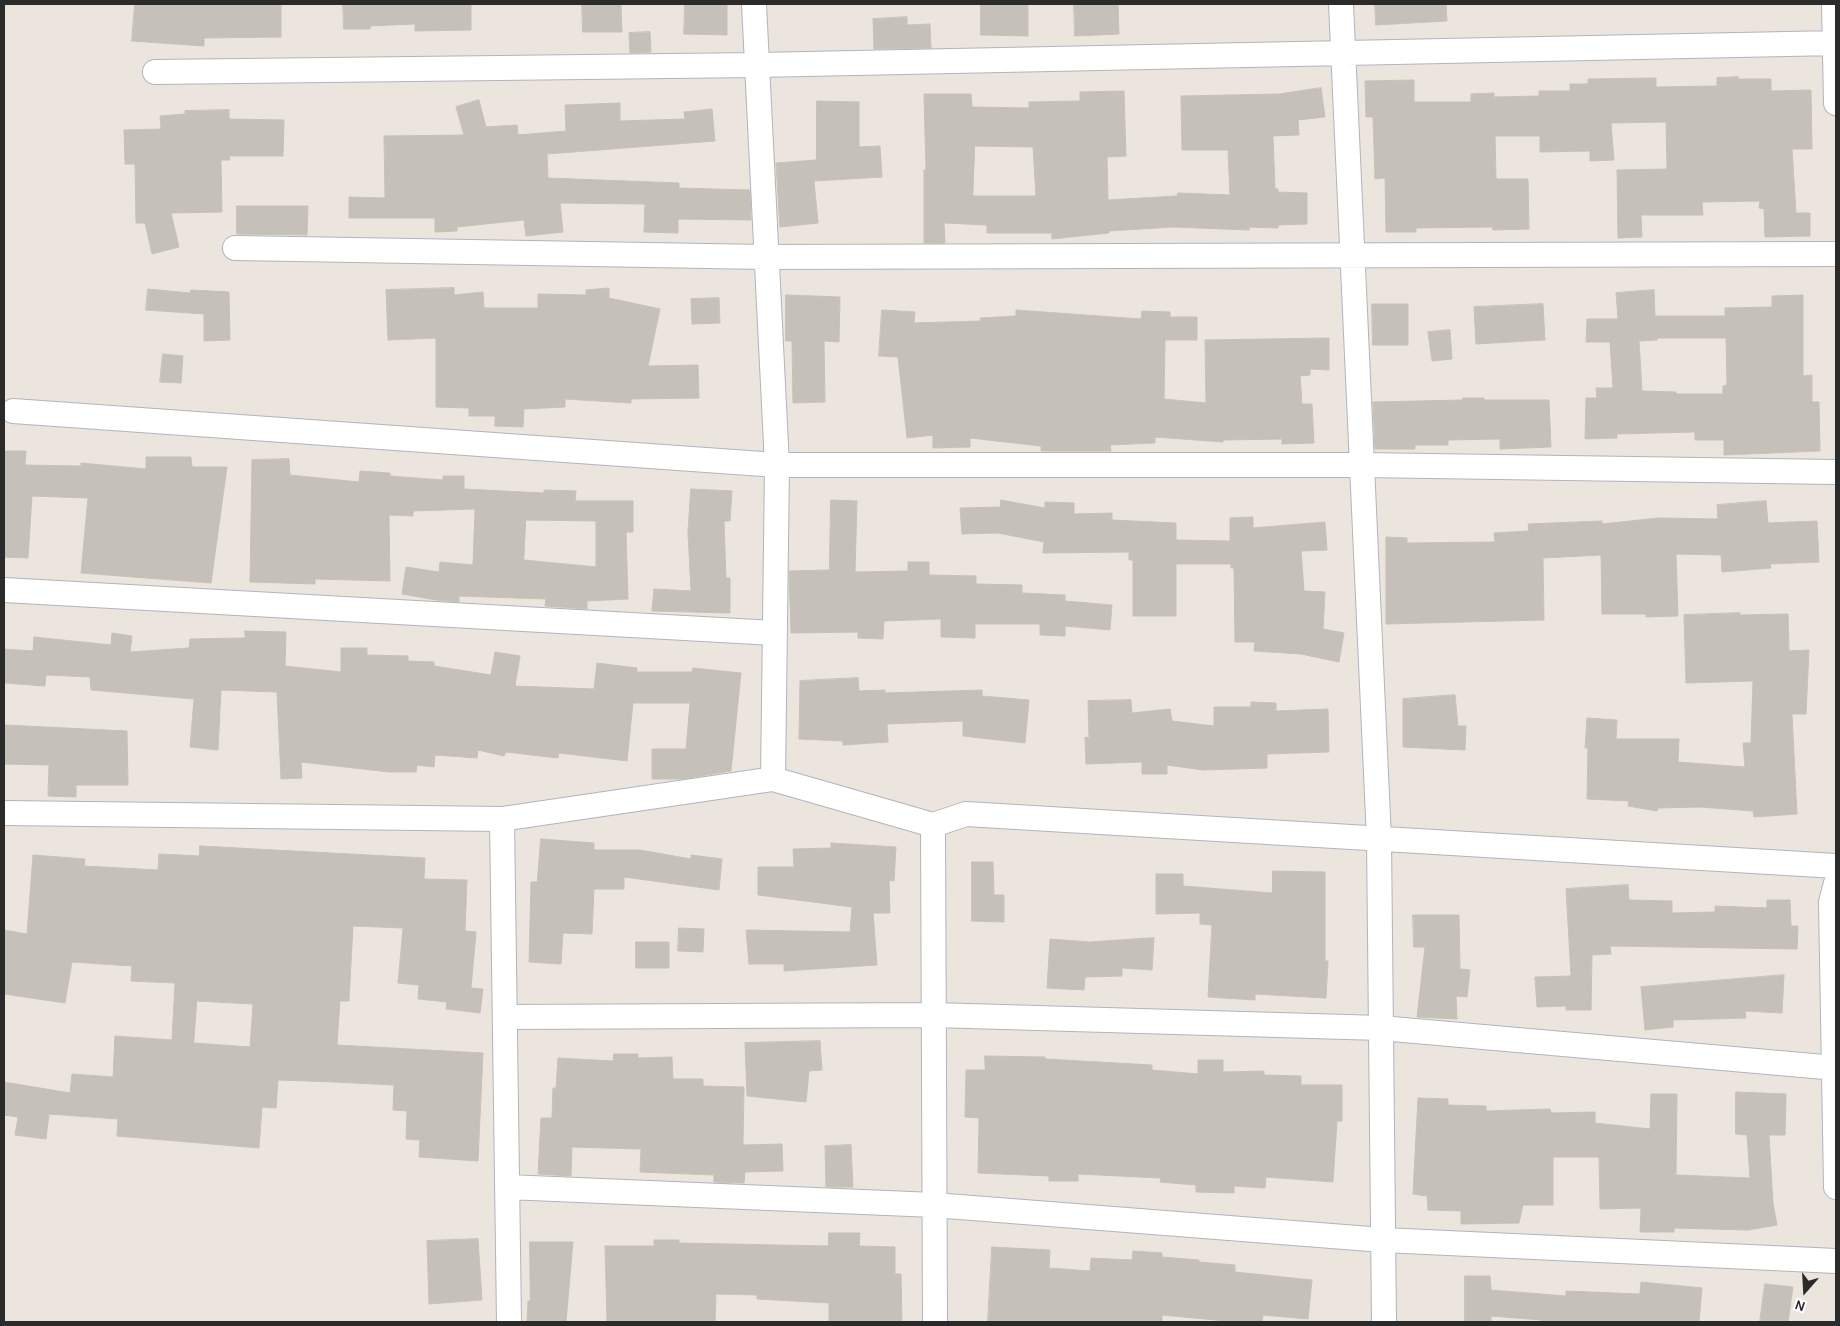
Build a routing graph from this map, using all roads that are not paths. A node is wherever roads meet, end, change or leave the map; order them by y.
1 (754, 4) edge
2 (1341, 4) edge
3 (1834, 4) edge
4 (1836, 43) edge
5 (1343, 53) junction
6 (757, 65) junction
7 (155, 72) dead end
8 (1836, 103) edge
9 (236, 248) dead end
10 (1836, 254) edge
11 (1352, 255) junction
12 (766, 257) junction
13 (13, 411) dead end
14 (777, 465) junction
15 (1362, 465) junction
16 (1836, 472) edge
17 (4, 590) edge
18 (774, 633) junction
19 (773, 779) junction
20 (4, 813) edge
21 (502, 819) junction
22 (933, 825) junction
23 (1380, 839) junction
24 (1836, 866) edge
25 (1836, 883) edge
26 (934, 1015) junction
27 (505, 1017) junction
28 (1381, 1028) junction
29 (1835, 1068) edge
30 (507, 1187) junction
31 (1836, 1187) edge
32 (934, 1205) junction
33 (1383, 1240) junction
34 (1836, 1261) edge
35 (509, 1322) edge
36 (935, 1322) edge
37 (1384, 1322) edge

1 - 6 street
2 - 5 street
3 - 4 street
4 - 5 street
4 - 8 street
5 - 6 street
5 - 11 street
6 - 7 street
6 - 12 street
9 - 12 street
10 - 11 street
11 - 12 street
11 - 15 street
12 - 14 street
13 - 14 street
14 - 15 street
14 - 18 street
15 - 16 street
15 - 23 street
17 - 18 street
18 - 19 street
19 - 21 street
19 - 22 street
20 - 21 street
21 - 27 street
22 - 23 street
22 - 26 street
23 - 24 street
23 - 28 street
25 - 29 street
26 - 27 street
26 - 28 street
26 - 32 street
27 - 30 street
28 - 29 street
28 - 33 street
29 - 31 street
30 - 32 street
30 - 35 street
32 - 33 street
32 - 36 street
33 - 34 street
33 - 37 street

